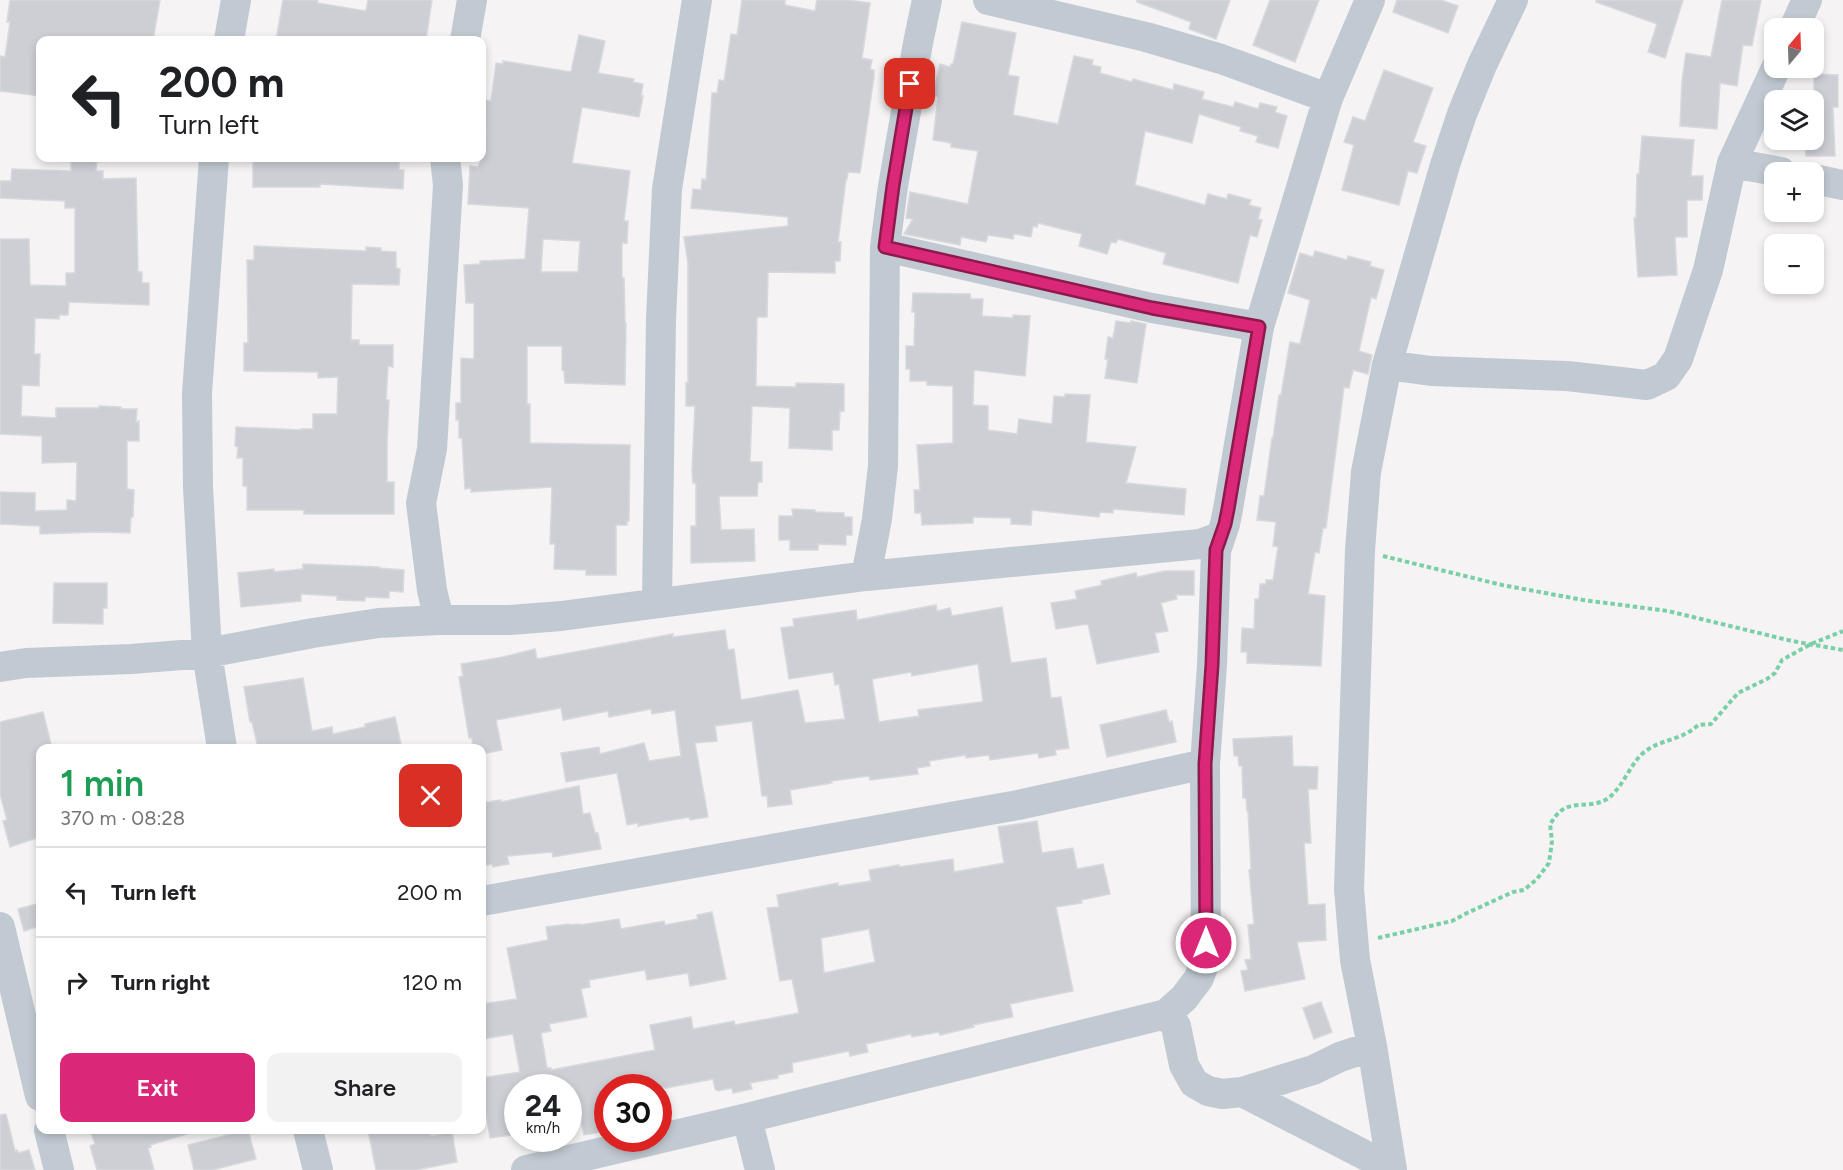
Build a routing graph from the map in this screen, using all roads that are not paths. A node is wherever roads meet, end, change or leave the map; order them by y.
1 (236, 0) edge
2 (472, 0) edge
3 (697, 0) edge
4 (927, 0) edge
5 (988, 0) edge
6 (1370, 0) edge
7 (1513, 0) edge
8 (1807, 0) edge
9 (1799, 18) edge
10 (230, 36) edge
11 (466, 36) edge
12 (1771, 78) edge
13 (1328, 98) junction
14 (214, 162) edge
15 (445, 162) edge
16 (1732, 162) junction
17 (1764, 169) edge
18 (1824, 181) edge
19 (1843, 185) edge
20 (885, 247) junction
21 (1259, 327) junction
22 (1387, 365) junction
23 (1219, 537) junction
24 (866, 576) junction
25 (657, 603) junction
26 (439, 620) junction
27 (207, 653) junction
28 (0, 667) edge
29 (221, 744) edge
30 (1205, 764) junction
31 (486, 900) edge
32 (0, 927) edge
33 (1166, 1014) junction
34 (1372, 1046) junction
35 (36, 1079) edge
36 (1242, 1092) junction
37 (747, 1118) junction
38 (50, 1134) edge
39 (309, 1134) edge
40 (539, 1168) edge
41 (1392, 1169) edge
42 (59, 1170) edge
43 (318, 1170) edge
44 (760, 1170) edge

1 - 10 street
2 - 11 street
3 - 25 street
4 - 20 street
5 - 13 street
6 - 13 street
7 - 22 street
8 - 9 street
12 - 16 street
13 - 21 street
14 - 27 street
15 - 26 street
16 - 17 street
16 - 22 street
18 - 19 street
20 - 21 street
20 - 24 street
21 - 23 street
22 - 34 street
23 - 24 street
23 - 30 street
24 - 25 street
25 - 26 street
26 - 27 street
27 - 28 street
27 - 29 street
30 - 31 street
30 - 33 street
32 - 35 street
33 - 36 street
33 - 37 street
34 - 36 street
34 - 41 street
36 - 41 street
37 - 40 street
37 - 44 street
38 - 42 street
39 - 43 street

